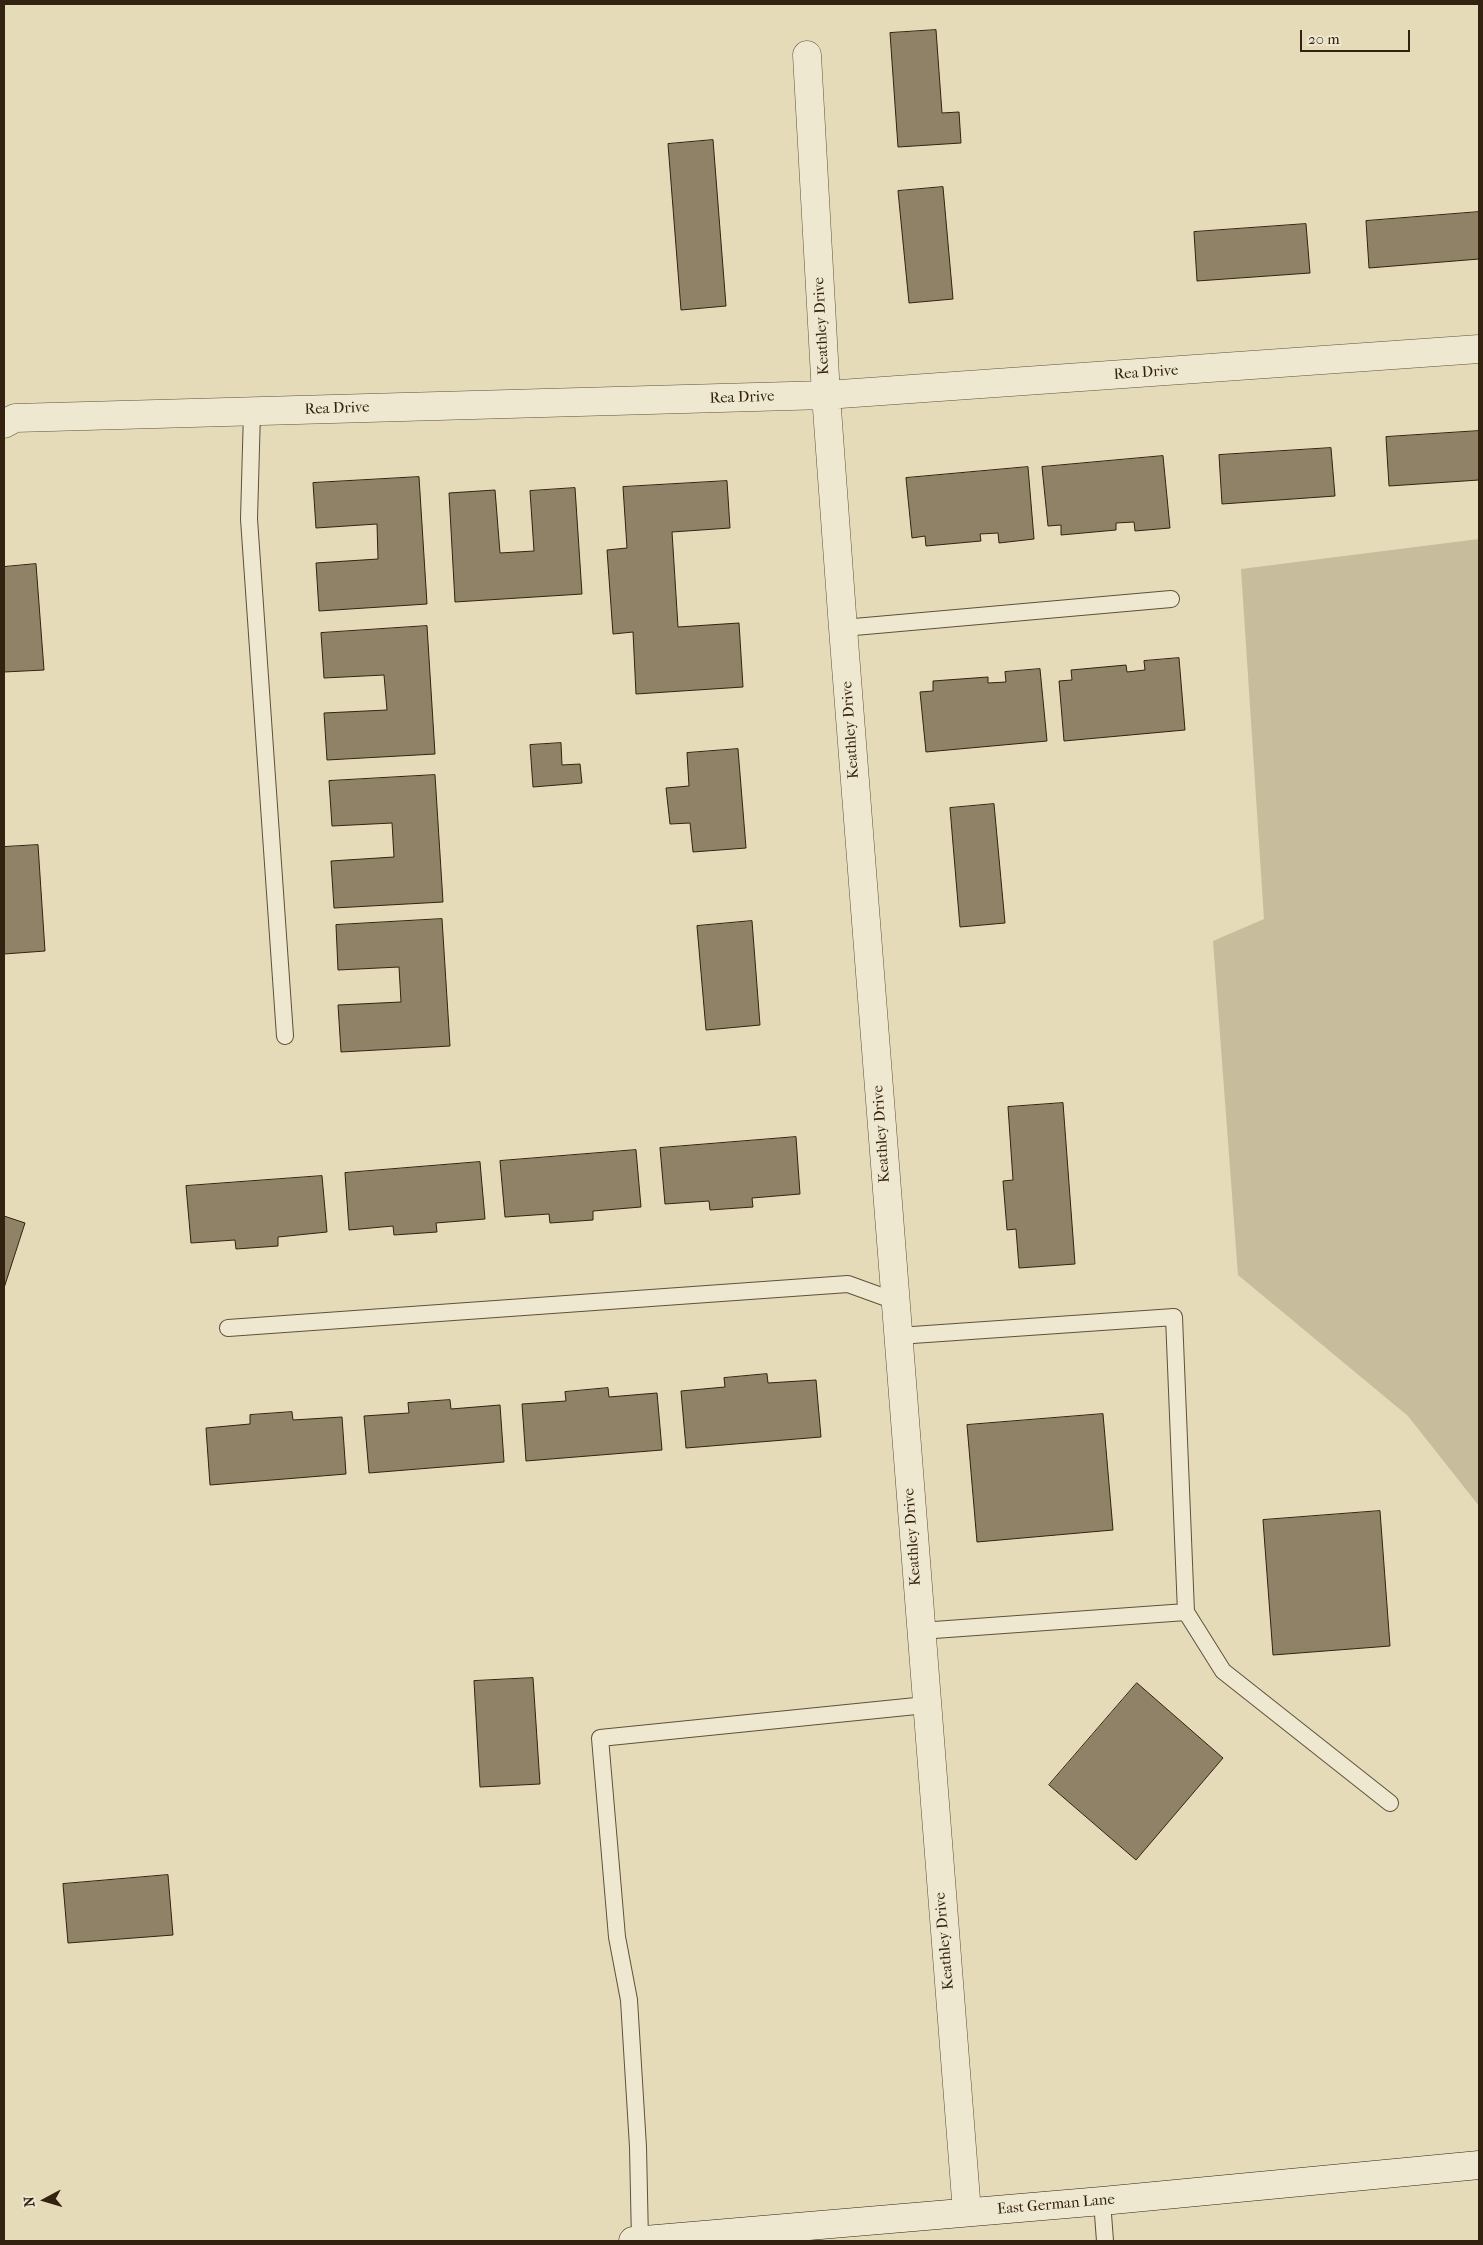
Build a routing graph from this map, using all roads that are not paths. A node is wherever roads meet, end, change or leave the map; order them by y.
1 (807, 55) dead end
2 (1479, 349) edge
3 (826, 395) junction
4 (252, 412) junction
5 (4, 424) edge
6 (1171, 599) dead end
7 (843, 628) junction
8 (285, 1036) dead end
9 (895, 1301) junction
10 (228, 1328) dead end
11 (898, 1336) junction
12 (1186, 1612) junction
13 (920, 1631) junction
14 (926, 1705) junction
15 (1390, 1803) dead end
16 (1479, 2165) edge
17 (1102, 2201) junction
18 (967, 2212) junction
19 (633, 2241) edge
20 (640, 2241) edge
21 (1105, 2241) edge

1 - 3 street, Keathley Drive
2 - 3 street, Rea Drive
3 - 4 street, Rea Drive
3 - 7 street, Keathley Drive
4 - 5 street, Rea Drive
4 - 8 lane
6 - 7 lane
7 - 9 street, Keathley Drive
9 - 10 lane
9 - 11 street, Keathley Drive
11 - 12 lane
11 - 13 street, Keathley Drive
12 - 13 lane
12 - 15 lane
13 - 14 street, Keathley Drive
14 - 18 street, Keathley Drive
14 - 20 lane
16 - 17 street, East German Lane
17 - 18 street, East German Lane
17 - 21 lane
18 - 20 street, East German Lane
19 - 20 street, East German Lane

